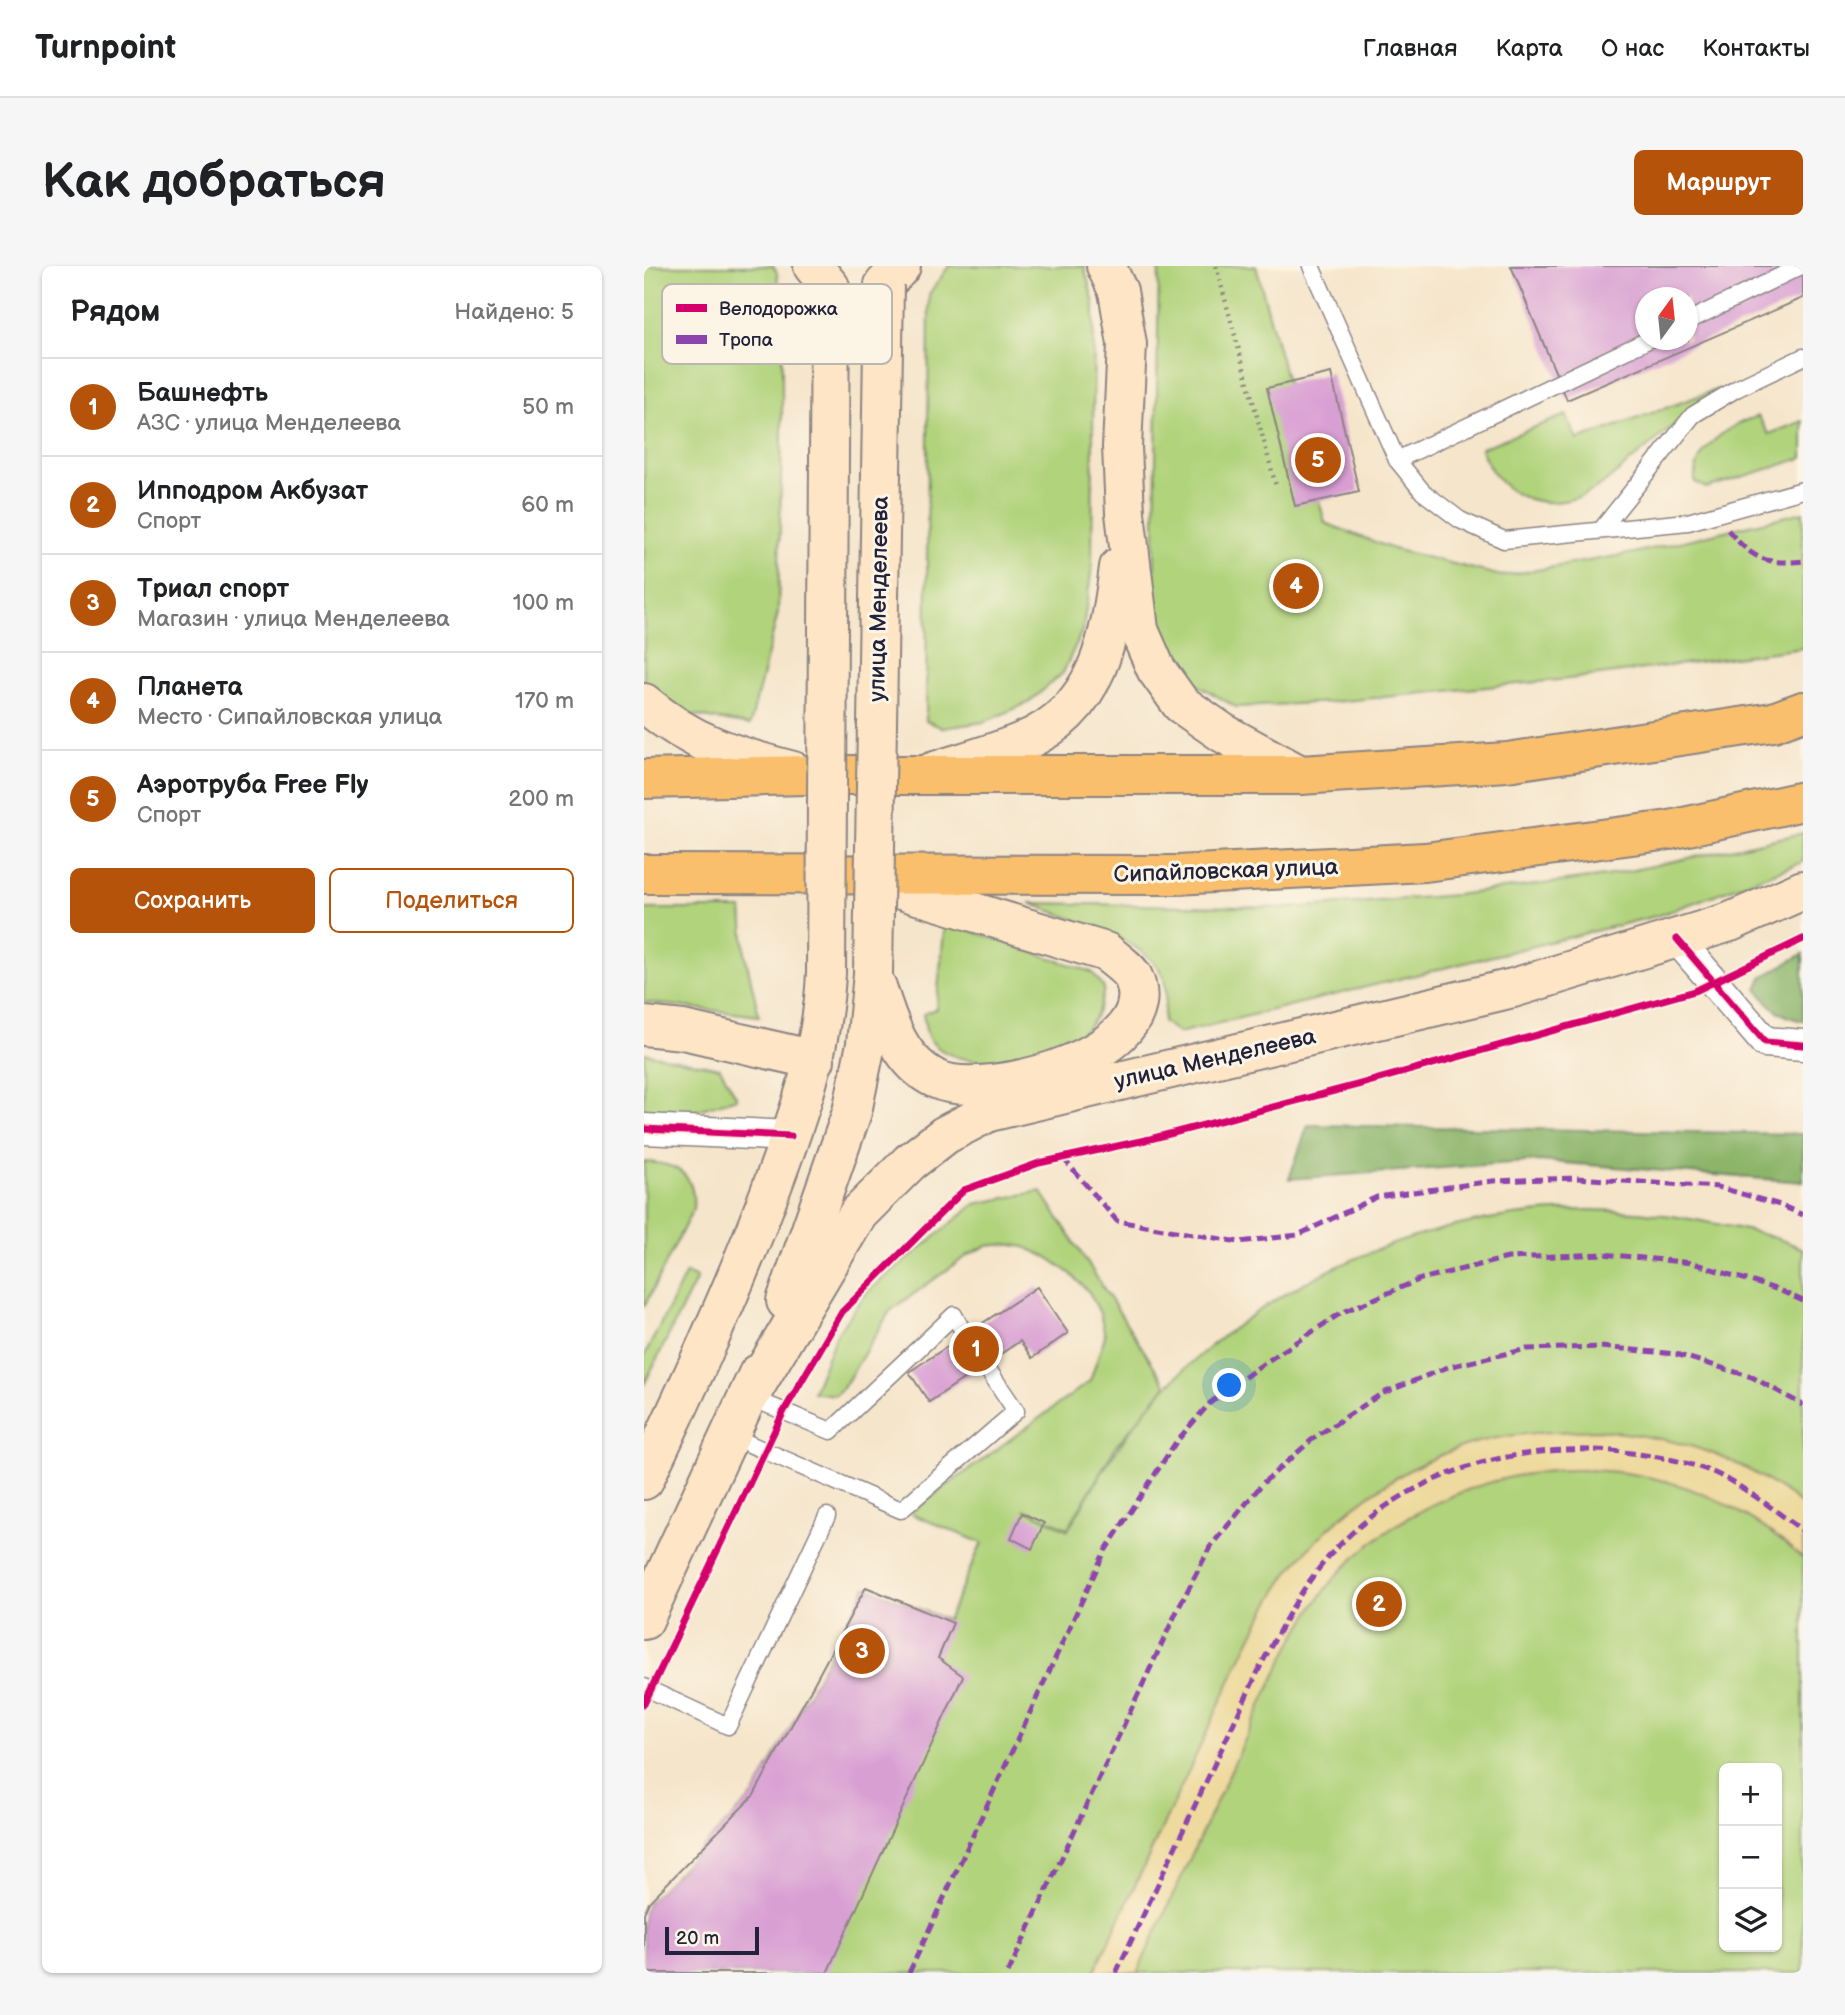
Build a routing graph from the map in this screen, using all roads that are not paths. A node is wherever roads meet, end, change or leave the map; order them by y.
1 (1311, 266) edge
2 (1801, 266) edge
3 (1115, 274) edge
4 (1698, 316) edge
5 (1635, 346) edge
6 (1803, 357) edge
7 (824, 364) edge
8 (888, 364) edge
9 (1397, 460) junction
10 (1803, 489) edge
11 (1125, 513) junction
12 (1601, 530) junction
13 (644, 703) edge
14 (1803, 711) edge
15 (808, 775) junction
16 (1300, 775) junction
17 (920, 776) junction
18 (644, 779) edge
19 (1803, 802) edge
20 (644, 874) edge
21 (856, 876) junction
22 (1803, 890) edge
23 (1677, 939) junction
24 (873, 974) junction
25 (644, 1026) edge
26 (1803, 1045) edge
27 (815, 1060) junction
28 (644, 1129) edge
29 (791, 1136) junction
30 (965, 1335) dead end
31 (985, 1364) dead end
32 (749, 1397) junction
33 (731, 1436) junction
34 (644, 1480) edge
35 (827, 1516) dead end
36 (644, 1620) edge
37 (644, 1687) edge

1 - 9 lane
2 - 4 lane
3 - 11 main road
5 - 9 lane
6 - 12 lane
7 - 27 main road, bridge
8 - 24 main road, улица Менделеева, bridge
9 - 12 lane
10 - 12 lane
11 - 16 main road
11 - 17 main road
13 - 15 main road
14 - 16 main road
15 - 17 main road
15 - 18 main road
16 - 17 main road
19 - 21 main road, Сипайловская улица
20 - 21 main road, Сипайловская улица
21 - 24 main road
22 - 23 main road, улица Менделеева
23 - 26 street
23 - 32 main road, улица Менделеева
24 - 32 main road, улица Менделеева
25 - 27 main road
27 - 29 main road
28 - 29 street
29 - 34 main road
30 - 32 lane
31 - 33 lane
32 - 33 main road, улица Менделеева
33 - 36 main road, улица Менделеева
35 - 37 lane

